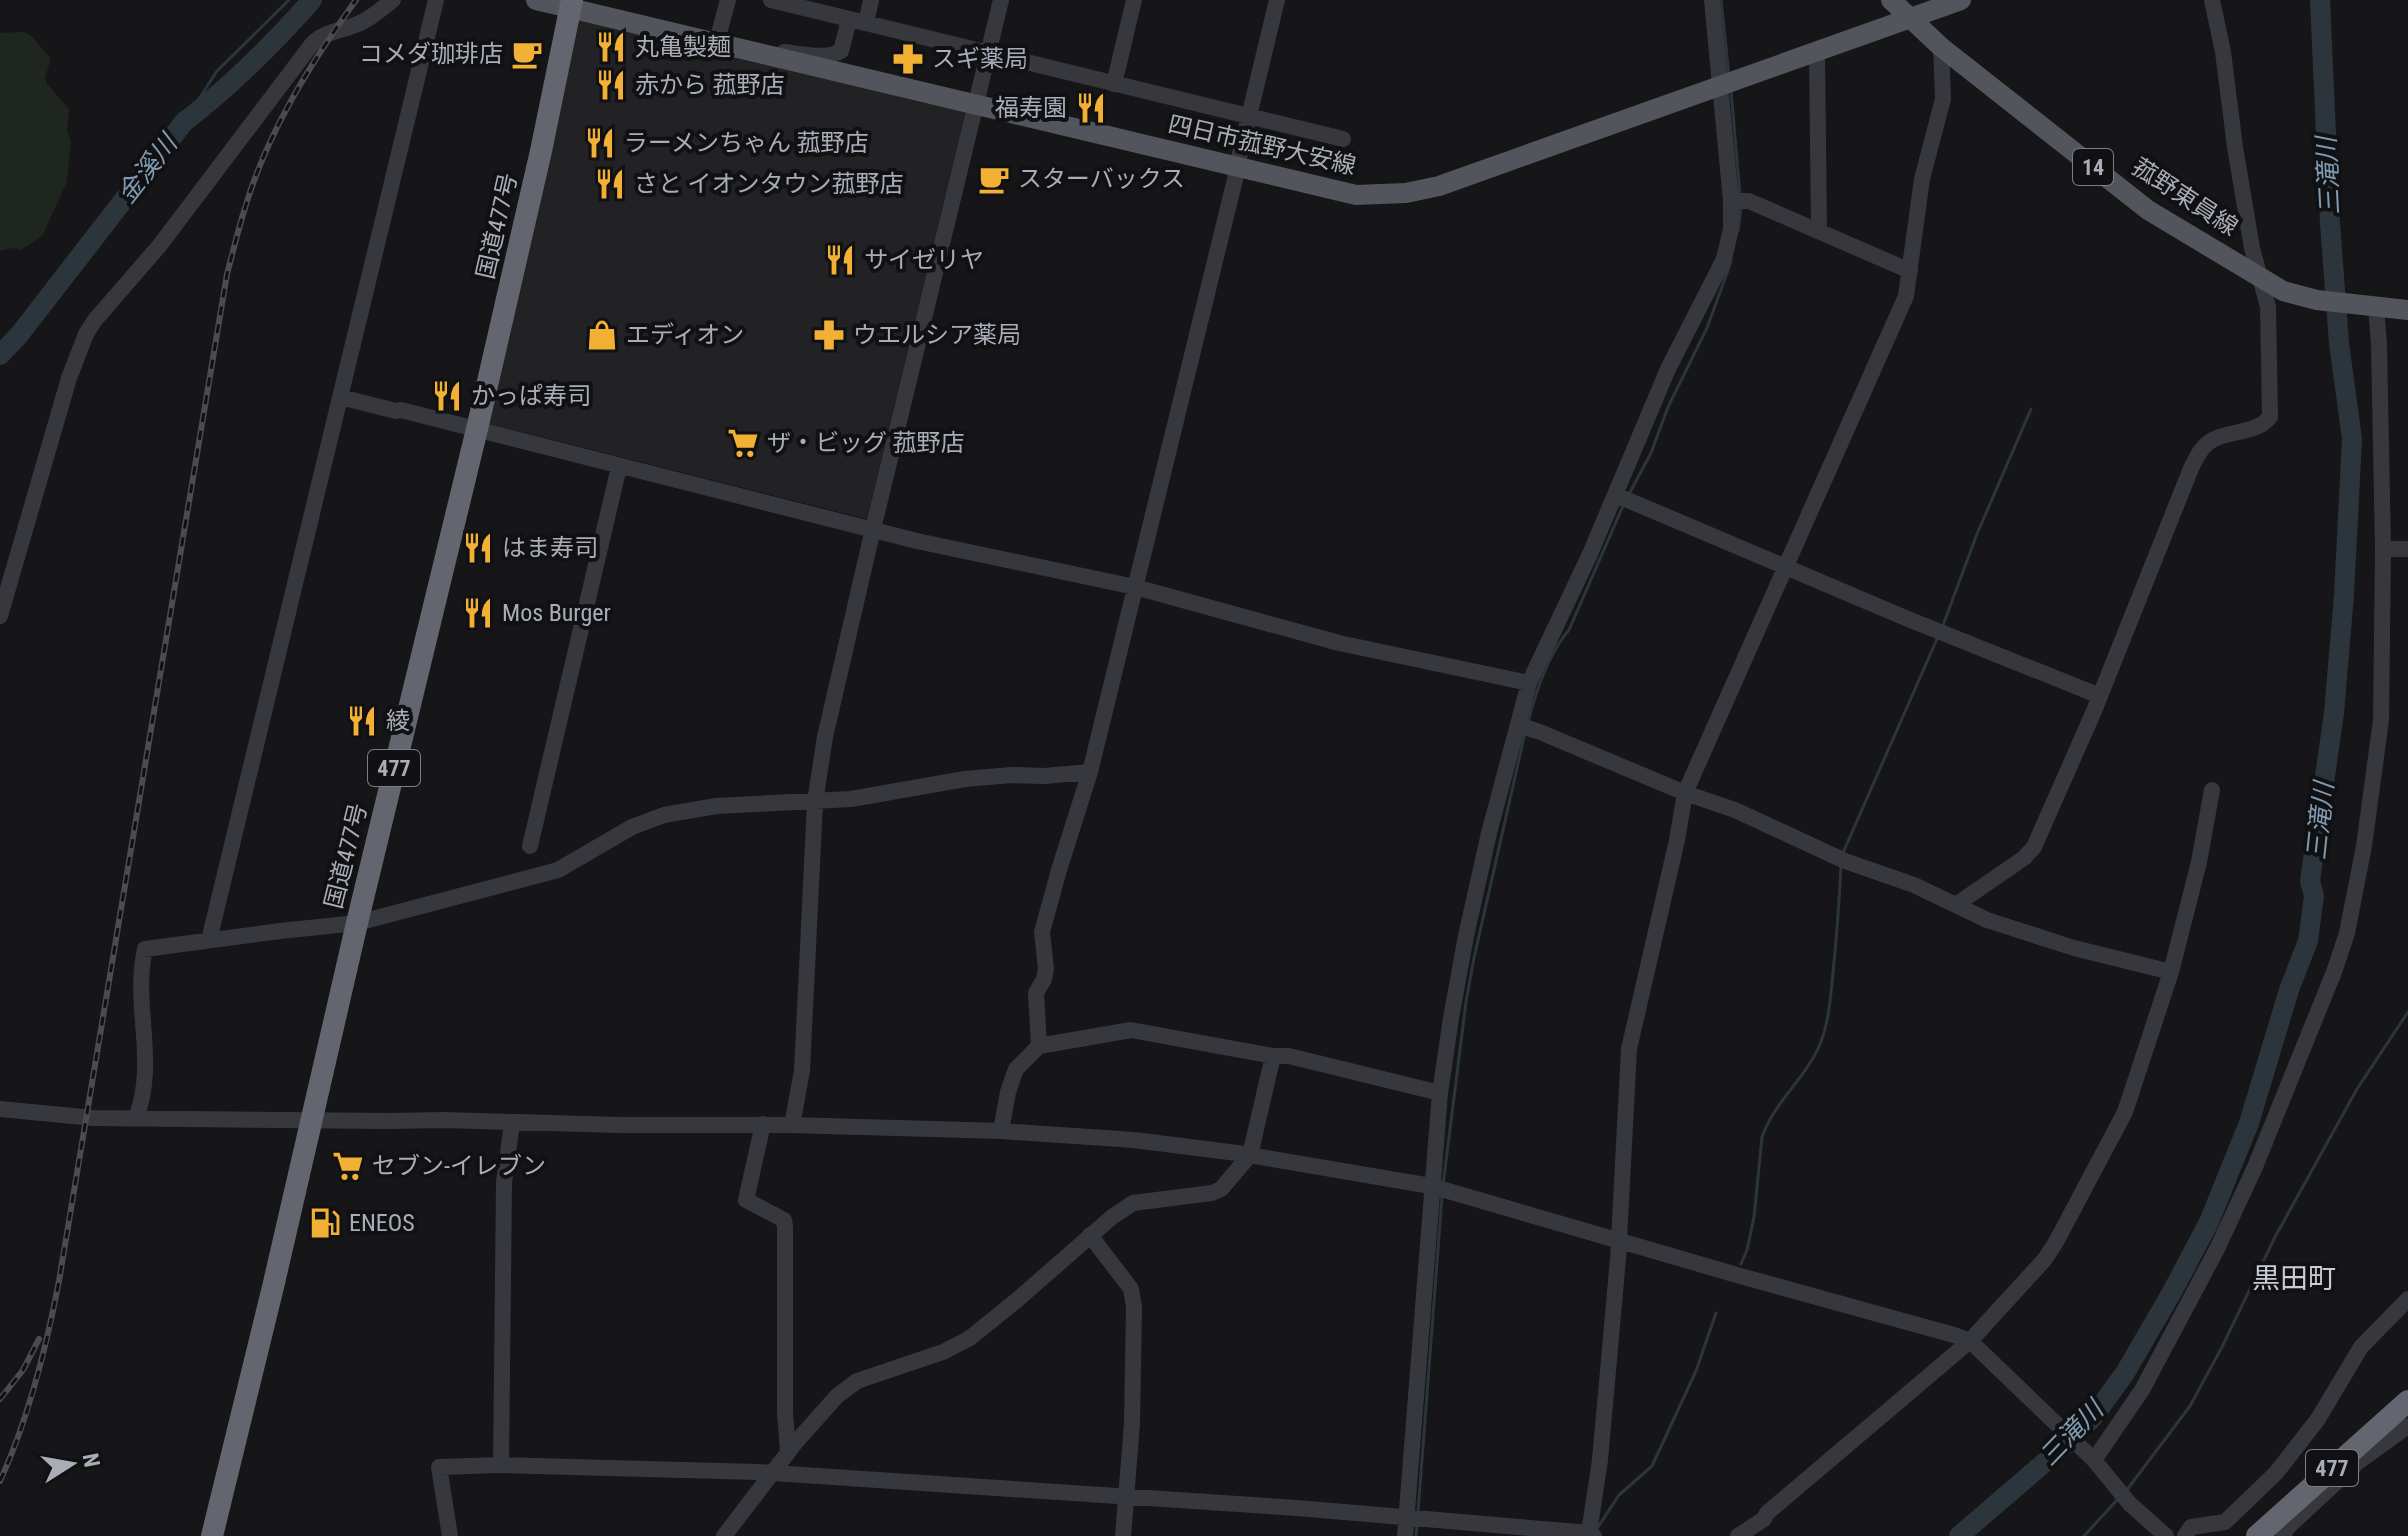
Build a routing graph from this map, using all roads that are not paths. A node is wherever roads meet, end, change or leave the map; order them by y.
1 (393, 0) edge
2 (436, 0) edge
3 (536, 0) edge
4 (728, 0) edge
5 (771, 0) edge
6 (871, 0) edge
7 (1001, 0) edge
8 (1134, 0) edge
9 (1277, 0) edge
10 (1712, 0) edge
11 (1891, 0) edge
12 (2212, 0) edge
13 (1956, 1) edge
14 (571, 4) edge
15 (1909, 19) junction
16 (857, 22) junction
17 (717, 41) junction
18 (1941, 47) junction
19 (747, 48) junction
20 (988, 52) junction
21 (1817, 52) junction
22 (1114, 84) junction
23 (1727, 85) junction
24 (976, 104) junction
25 (1248, 117) junction
26 (1343, 139) dead end
27 (1238, 166) junction
28 (1738, 201) junction
29 (1819, 230) junction
30 (1910, 271) junction
31 (2258, 274) junction
32 (2373, 306) junction
33 (2408, 310) edge
34 (340, 397) junction
35 (477, 429) junction
36 (619, 467) junction
37 (1623, 498) junction
38 (873, 529) junction
39 (2383, 549) junction
40 (2408, 549) edge
41 (1785, 566) junction
42 (1135, 587) junction
43 (0, 616) edge
44 (1529, 683) junction
45 (2100, 696) junction
46 (1523, 727) junction
47 (1090, 772) junction
48 (2212, 790) dead end
49 (1685, 793) junction
50 (815, 802) junction
51 (530, 846) dead end
52 (1957, 904) junction
53 (357, 923) junction
54 (209, 940) junction
55 (2171, 972) junction
56 (1039, 1046) junction
57 (1273, 1056) junction
58 (1440, 1093) junction
59 (0, 1109) edge
60 (136, 1118) junction
61 (312, 1120) junction
62 (512, 1123) junction
63 (763, 1124) junction
64 (792, 1125) junction
65 (1001, 1131) junction
66 (1250, 1155) junction
67 (1439, 1188) junction
68 (1090, 1235) junction
69 (1620, 1240) junction
70 (2408, 1299) edge
71 (1970, 1341) junction
72 (2408, 1401) edge
73 (2408, 1426) edge
74 (788, 1452) junction
75 (2092, 1459) junction
76 (501, 1465) junction
77 (770, 1473) junction
78 (1127, 1497) junction
79 (1414, 1518) junction
80 (1590, 1534) edge
81 (212, 1536) edge
82 (450, 1536) edge
83 (724, 1536) edge
84 (1123, 1536) edge
85 (1405, 1536) edge
86 (1738, 1536) edge
87 (2166, 1536) edge
88 (2185, 1536) edge
89 (2257, 1536) edge
90 (2283, 1536) edge

1 - 43 street
2 - 34 street
3 - 14 main road, 四日市菰野大安線
4 - 17 street
5 - 16 street
6 - 16 street
7 - 20 street
8 - 22 street
9 - 25 street
10 - 23 street
11 - 15 main road, 菰野東員線 / 14
12 - 31 street
13 - 15 main road, 四日市菰野大安線
14 - 17 main road, 四日市菰野大安線
14 - 35 highway, 国道477号 / 477
15 - 18 main road, 菰野東員線 / 14
15 - 21 main road, 四日市菰野大安線
16 - 19 street
16 - 20 street
17 - 19 main road, 四日市菰野大安線
18 - 30 street
18 - 31 main road, 菰野東員線 / 14
19 - 24 main road, 四日市菰野大安線
20 - 22 street
20 - 24 street
21 - 23 main road, 四日市菰野大安線
21 - 29 street
22 - 25 street
23 - 27 main road, 四日市菰野大安線
23 - 28 street
24 - 27 main road, 四日市菰野大安線
24 - 38 street
25 - 26 street
25 - 27 street
27 - 42 street
28 - 29 street
28 - 37 street
29 - 30 street
30 - 41 street
31 - 32 main road, 菰野東員線 / 14
31 - 45 street
32 - 33 main road, 菰野東員線 / 14
32 - 39 street
34 - 35 street
34 - 54 street
35 - 36 street
35 - 53 highway, 国道477号 / 477
36 - 38 street
36 - 51 street
37 - 41 street
37 - 44 street
38 - 42 street
38 - 50 street
39 - 40 street
39 - 75 street
41 - 45 street
41 - 49 street
42 - 44 street
42 - 47 street
44 - 46 street
45 - 52 street
46 - 49 street
46 - 58 street
47 - 50 street
47 - 56 street
48 - 55 street
49 - 52 street
49 - 69 street
50 - 53 street
50 - 64 street
52 - 55 street
53 - 54 street
53 - 61 highway, 国道477号 / 477
54 - 60 street
55 - 71 street
56 - 57 street
56 - 65 street
57 - 58 street
57 - 66 street
58 - 67 street
59 - 60 street
60 - 61 street
61 - 62 street
61 - 81 highway, 国道477号 / 477
62 - 63 street
62 - 76 street
63 - 64 street
63 - 74 street
64 - 65 street
65 - 66 street
66 - 67 street
66 - 68 street
67 - 69 street
67 - 79 street
68 - 74 street
68 - 78 street
69 - 71 street
69 - 80 street
70 - 88 street
71 - 75 street
71 - 86 street
72 - 89 highway, 477
73 - 90 street
74 - 77 street
75 - 87 street
76 - 77 street
76 - 82 street
77 - 78 street
77 - 83 street
78 - 79 street
78 - 84 street
79 - 80 street
79 - 85 street

